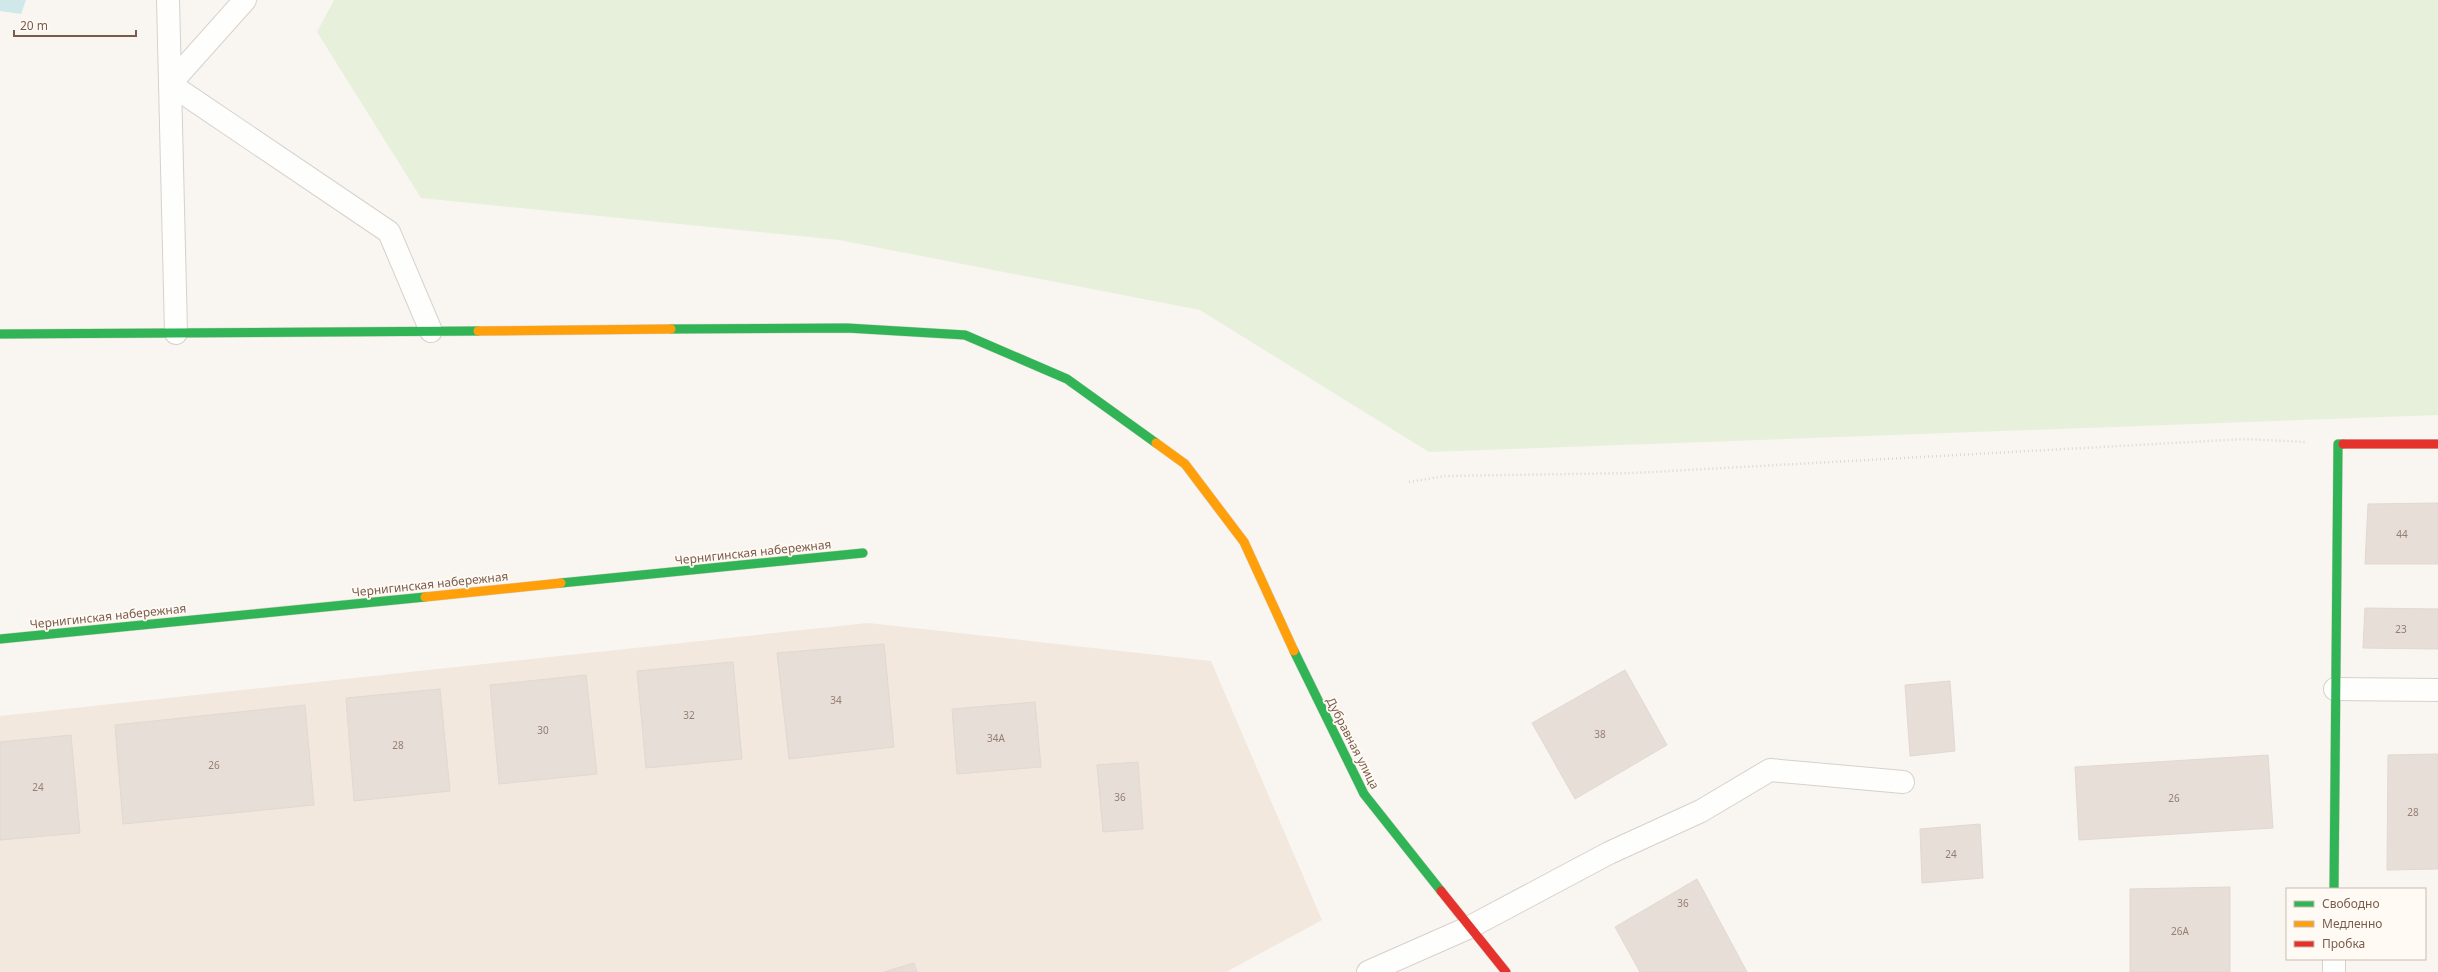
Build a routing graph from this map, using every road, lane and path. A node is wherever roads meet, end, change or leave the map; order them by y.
1 (168, 0) edge
2 (245, 0) edge
3 (170, 84) junction
4 (430, 331) junction
5 (176, 333) junction
6 (0, 334) edge
7 (2338, 444) junction
8 (2438, 444) edge
9 (1409, 482) dead end
10 (863, 553) dead end
11 (0, 639) edge
12 (2335, 689) junction
13 (2438, 690) edge
14 (1903, 782) dead end
15 (2334, 888) edge
16 (1470, 927) junction
17 (2334, 960) edge
18 (1368, 972) edge
19 (1506, 972) edge
20 (2334, 972) edge

1 - 3 street
2 - 3 street
3 - 4 street
3 - 5 street
4 - 5 street, Дубравная улица
4 - 16 street, Дубравная улица
5 - 6 street, Дубравная улица
7 - 8 street
7 - 9 path
7 - 12 street
10 - 11 street, Чернигинская набережная
12 - 13 street
12 - 15 street
14 - 16 street
16 - 18 street
16 - 19 street, Дубравная улица
17 - 20 street

